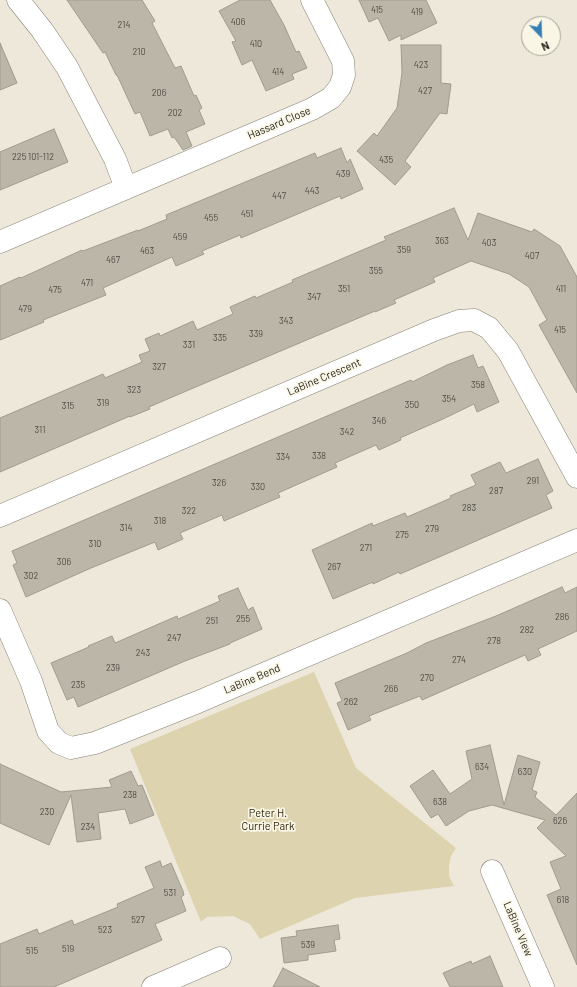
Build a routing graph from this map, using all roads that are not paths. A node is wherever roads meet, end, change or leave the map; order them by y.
1 (18, 0) edge
2 (312, 0) edge
3 (126, 188) junction
4 (0, 242) edge
5 (577, 476) edge
6 (0, 516) edge
7 (577, 540) edge
8 (0, 610) edge
9 (492, 871) dead end
10 (220, 958) dead end
11 (153, 987) edge
12 (543, 987) edge

1 - 3 street
2 - 3 street, Hassard Close
3 - 4 street, Hassard Close
5 - 6 street, LaBine Crescent
7 - 8 street, LaBine Bend
9 - 12 street, LaBine View
10 - 11 street

